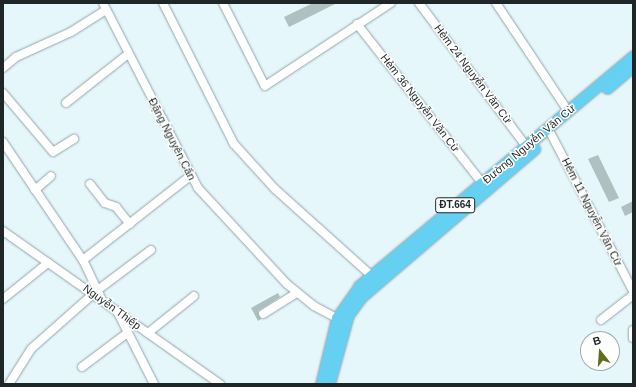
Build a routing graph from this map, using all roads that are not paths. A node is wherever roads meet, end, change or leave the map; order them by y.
1 (163, 3) edge
2 (223, 3) edge
3 (391, 3) edge
4 (419, 3) edge
5 (496, 3) edge
6 (105, 6) edge
7 (358, 24) junction
8 (128, 54) junction
9 (633, 56) edge
10 (633, 66) edge
11 (3, 68) edge
12 (3, 93) edge
13 (66, 103) dead end
14 (568, 111) junction
15 (549, 131) junction
16 (74, 139) dead end
17 (3, 142) edge
18 (526, 146) junction
19 (5, 155) edge
20 (51, 176) dead end
21 (190, 176) junction
22 (482, 183) junction
23 (90, 184) dead end
24 (34, 190) junction
25 (130, 224) junction
26 (3, 231) edge
27 (412, 247) junction
28 (151, 250) dead end
29 (83, 260) junction
30 (48, 263) junction
31 (370, 275) junction
32 (633, 291) edge
33 (96, 292) junction
34 (296, 293) junction
35 (5, 294) edge
36 (633, 295) edge
37 (194, 296) dead end
38 (116, 311) junction
39 (263, 314) dead end
40 (337, 318) junction
41 (601, 320) dead end
42 (633, 330) edge
43 (148, 333) junction
44 (126, 334) junction
45 (633, 338) edge
46 (82, 367) dead end
47 (9, 384) edge
48 (154, 384) edge
49 (220, 384) edge
50 (321, 384) edge
51 (329, 384) edge

1 - 31 street
2 - 7 street
3 - 7 street
4 - 18 street, Hẻm 24 Nguyễn Văn Cừ
5 - 14 street
6 - 8 street, Đặng Nguyên Cẩn
6 - 11 street
7 - 22 street, Hẻm 36 Nguyễn Văn Cừ
8 - 13 street
8 - 21 street, Đặng Nguyên Cẩn
9 - 14 main road, Đường Nguyễn Văn Cừ / ĐT.664
10 - 15 main road, Đường Nguyễn Văn Cừ / ĐT.664
12 - 16 street
14 - 15 main road, Đường Nguyễn Văn Cừ / ĐT.664
15 - 18 main road, Đường Nguyễn Văn Cừ / ĐT.664
15 - 27 main road, Đường Nguyễn Văn Cừ / ĐT.664
15 - 32 street, Hẻm 11 Nguyễn Văn Cừ
17 - 19 street
18 - 22 main road, Đường Nguyễn Văn Cừ / ĐT.664
19 - 24 street
20 - 24 street
21 - 25 street
21 - 34 street, Đặng Nguyên Cẩn
22 - 27 main road, Đường Nguyễn Văn Cừ / ĐT.664
23 - 25 street
24 - 29 street
25 - 29 street
26 - 30 street, Nguyễn Thiếp
27 - 31 main road, Đường Nguyễn Văn Cừ / ĐT.664
27 - 51 main road, Đường Nguyễn Văn Cừ / ĐT.664
28 - 33 street
29 - 33 street
30 - 33 street, Nguyễn Thiếp
30 - 35 street
31 - 40 main road, Đường Nguyễn Văn Cừ / ĐT.664
33 - 38 street, Nguyễn Thiếp
33 - 47 street
34 - 39 street
34 - 40 street, Đặng Nguyên Cẩn
36 - 41 street
37 - 43 street
38 - 43 street, Nguyễn Thiếp
38 - 44 street
40 - 50 main road, Đường Nguyễn Văn Cừ / ĐT.664
42 - 45 street
43 - 49 street, Nguyễn Thiếp
44 - 46 street
44 - 48 street

